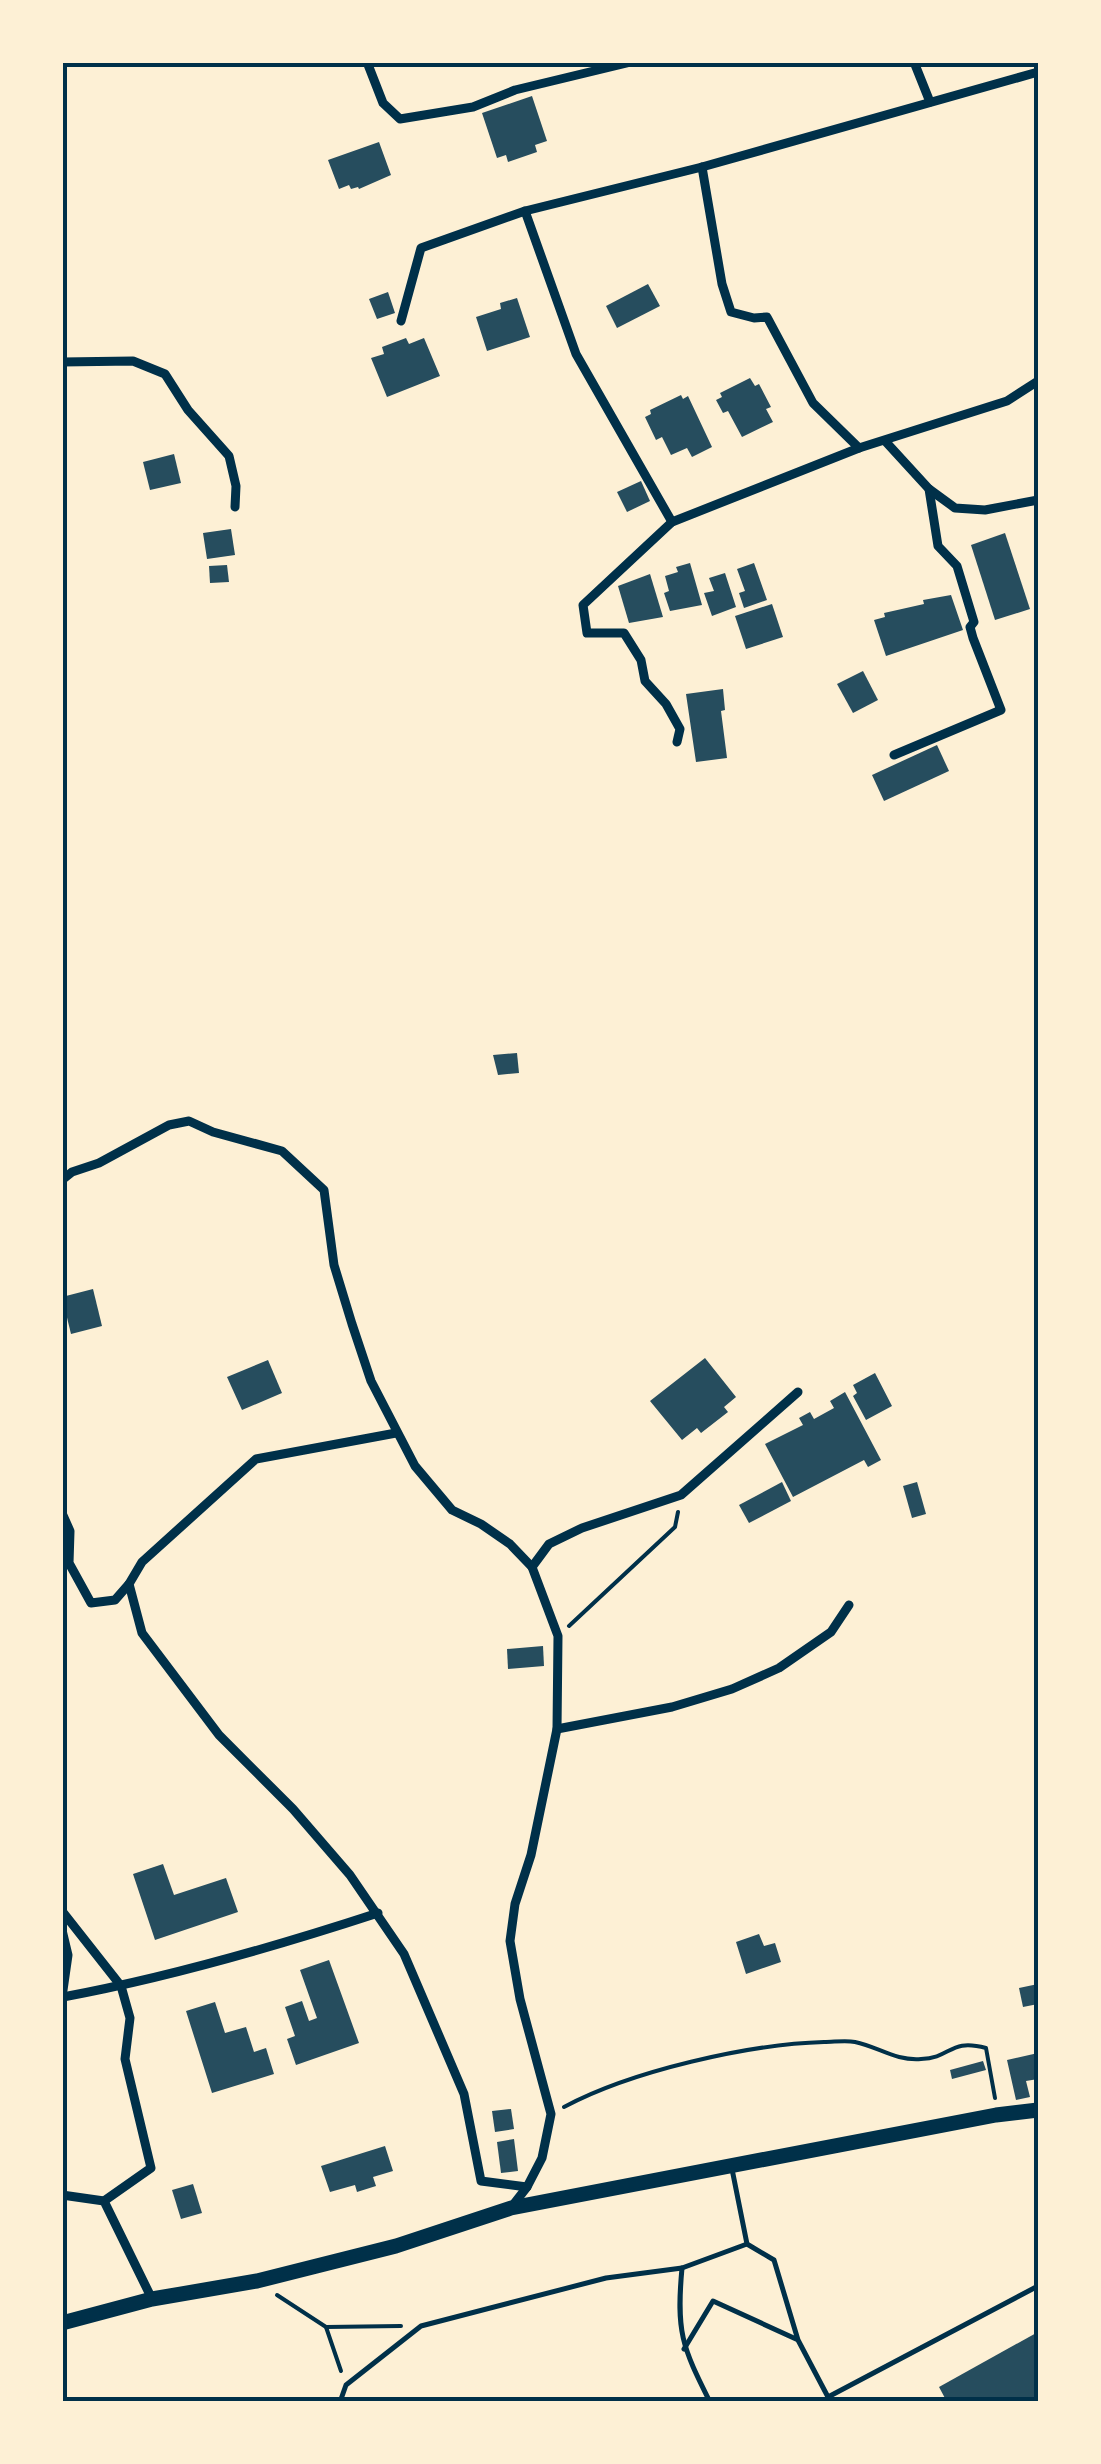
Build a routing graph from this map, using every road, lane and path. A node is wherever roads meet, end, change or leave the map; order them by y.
1 (367, 62) edge
2 (631, 62) edge
3 (914, 62) edge
4 (1038, 72) edge
5 (930, 102) junction
6 (702, 167) junction
7 (525, 211) junction
8 (401, 321) dead end
9 (62, 362) edge
10 (1038, 381) edge
11 (886, 442) junction
12 (859, 448) junction
13 (929, 489) junction
14 (1037, 504) edge
15 (235, 508) dead end
16 (672, 522) junction
17 (677, 742) dead end
18 (894, 755) dead end
19 (62, 1180) edge
20 (798, 1392) dead end
21 (396, 1432) junction
22 (681, 1495) junction
23 (62, 1512) edge
24 (532, 1567) junction
25 (129, 1584) junction
26 (849, 1605) dead end
27 (558, 1636) junction
28 (557, 1729) junction
29 (62, 1912) edge
30 (378, 1913) junction
31 (62, 1930) edge
32 (121, 1986) junction
33 (63, 1997) edge
34 (1038, 2110) edge
35 (551, 2114) junction
36 (996, 2114) junction
37 (732, 2166) junction
38 (526, 2187) junction
39 (62, 2195) edge
40 (104, 2201) junction
41 (511, 2208) junction
42 (747, 2244) junction
43 (682, 2268) junction
44 (257, 2281) junction
45 (1038, 2286) edge
46 (152, 2299) junction
47 (62, 2323) edge
48 (420, 2326) junction
49 (326, 2327) junction
50 (798, 2340) junction
51 (684, 2349) junction
52 (346, 2386) junction
53 (828, 2399) edge
54 (340, 2402) edge
55 (710, 2402) edge

1 - 2 street
3 - 5 street
4 - 5 street
5 - 6 street
6 - 7 street
6 - 12 street
7 - 8 street
7 - 16 street
9 - 15 street
10 - 11 street
11 - 12 street
11 - 13 street
12 - 16 street
13 - 14 street
13 - 18 street
16 - 17 street
19 - 21 street
20 - 22 street
21 - 24 street
21 - 25 street
22 - 24 street
22 - 27 path
23 - 25 street
24 - 27 street
25 - 30 street
26 - 28 street
27 - 28 street
28 - 35 street
29 - 32 street
30 - 32 street
30 - 38 street
31 - 33 street
32 - 33 street
32 - 40 street
34 - 36 main road
35 - 36 path
35 - 38 street
36 - 37 main road
37 - 41 main road
37 - 42 lane
38 - 41 street
39 - 40 street
40 - 46 street
41 - 44 main road
42 - 43 lane
42 - 50 lane
43 - 48 lane
43 - 51 lane
44 - 46 main road
44 - 49 path
45 - 53 lane
46 - 47 main road
48 - 49 path
48 - 52 lane
49 - 52 path
50 - 51 lane
50 - 53 lane
51 - 55 lane
52 - 54 lane

